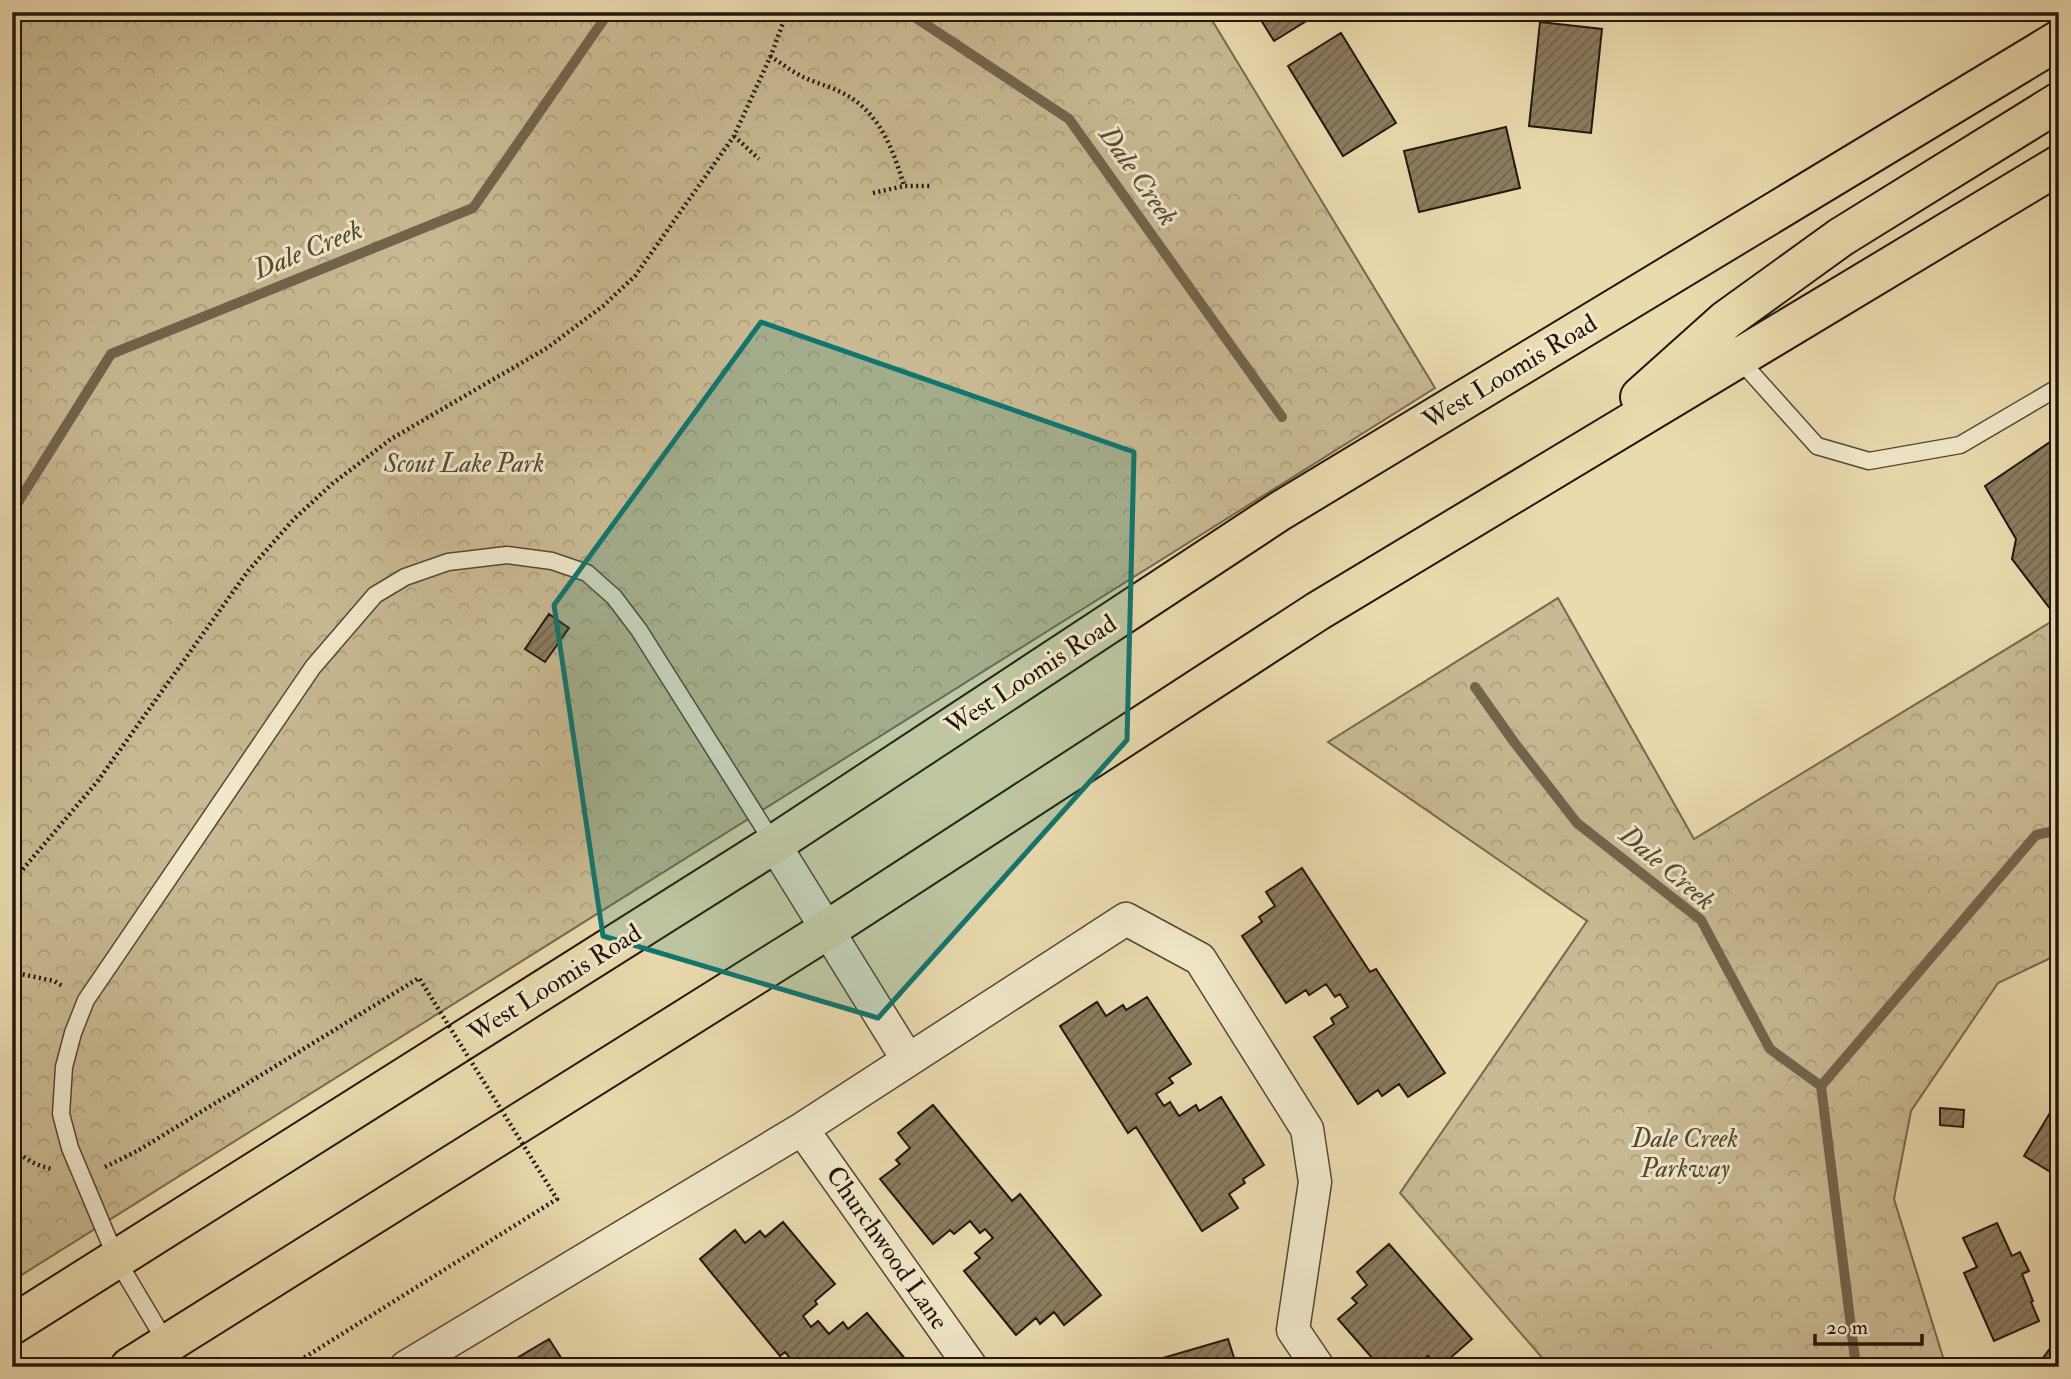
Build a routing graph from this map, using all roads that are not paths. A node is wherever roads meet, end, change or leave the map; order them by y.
1 (2059, 40) edge
2 (2059, 102) edge
3 (2059, 164) edge
4 (1738, 358) junction
5 (2059, 387) edge
6 (1570, 459) junction
7 (774, 844) junction
8 (827, 930) junction
9 (908, 1060) junction
10 (802, 1129) junction
11 (117, 1260) junction
12 (12, 1325) edge
13 (167, 1344) junction
14 (416, 1364) edge
15 (130, 1367) edge
16 (971, 1367) edge
17 (1318, 1367) edge

1 - 7 main road, West Loomis Road
2 - 6 main road
3 - 4 main road
4 - 5 lane
4 - 6 main road
6 - 8 main road
7 - 8 street
7 - 11 main road, West Loomis Road
7 - 11 lane
8 - 9 street
8 - 13 main road
9 - 10 street
9 - 17 street
10 - 14 street
10 - 16 street, Churchwood Lane
11 - 12 main road, West Loomis Road
11 - 13 lane
13 - 15 main road

